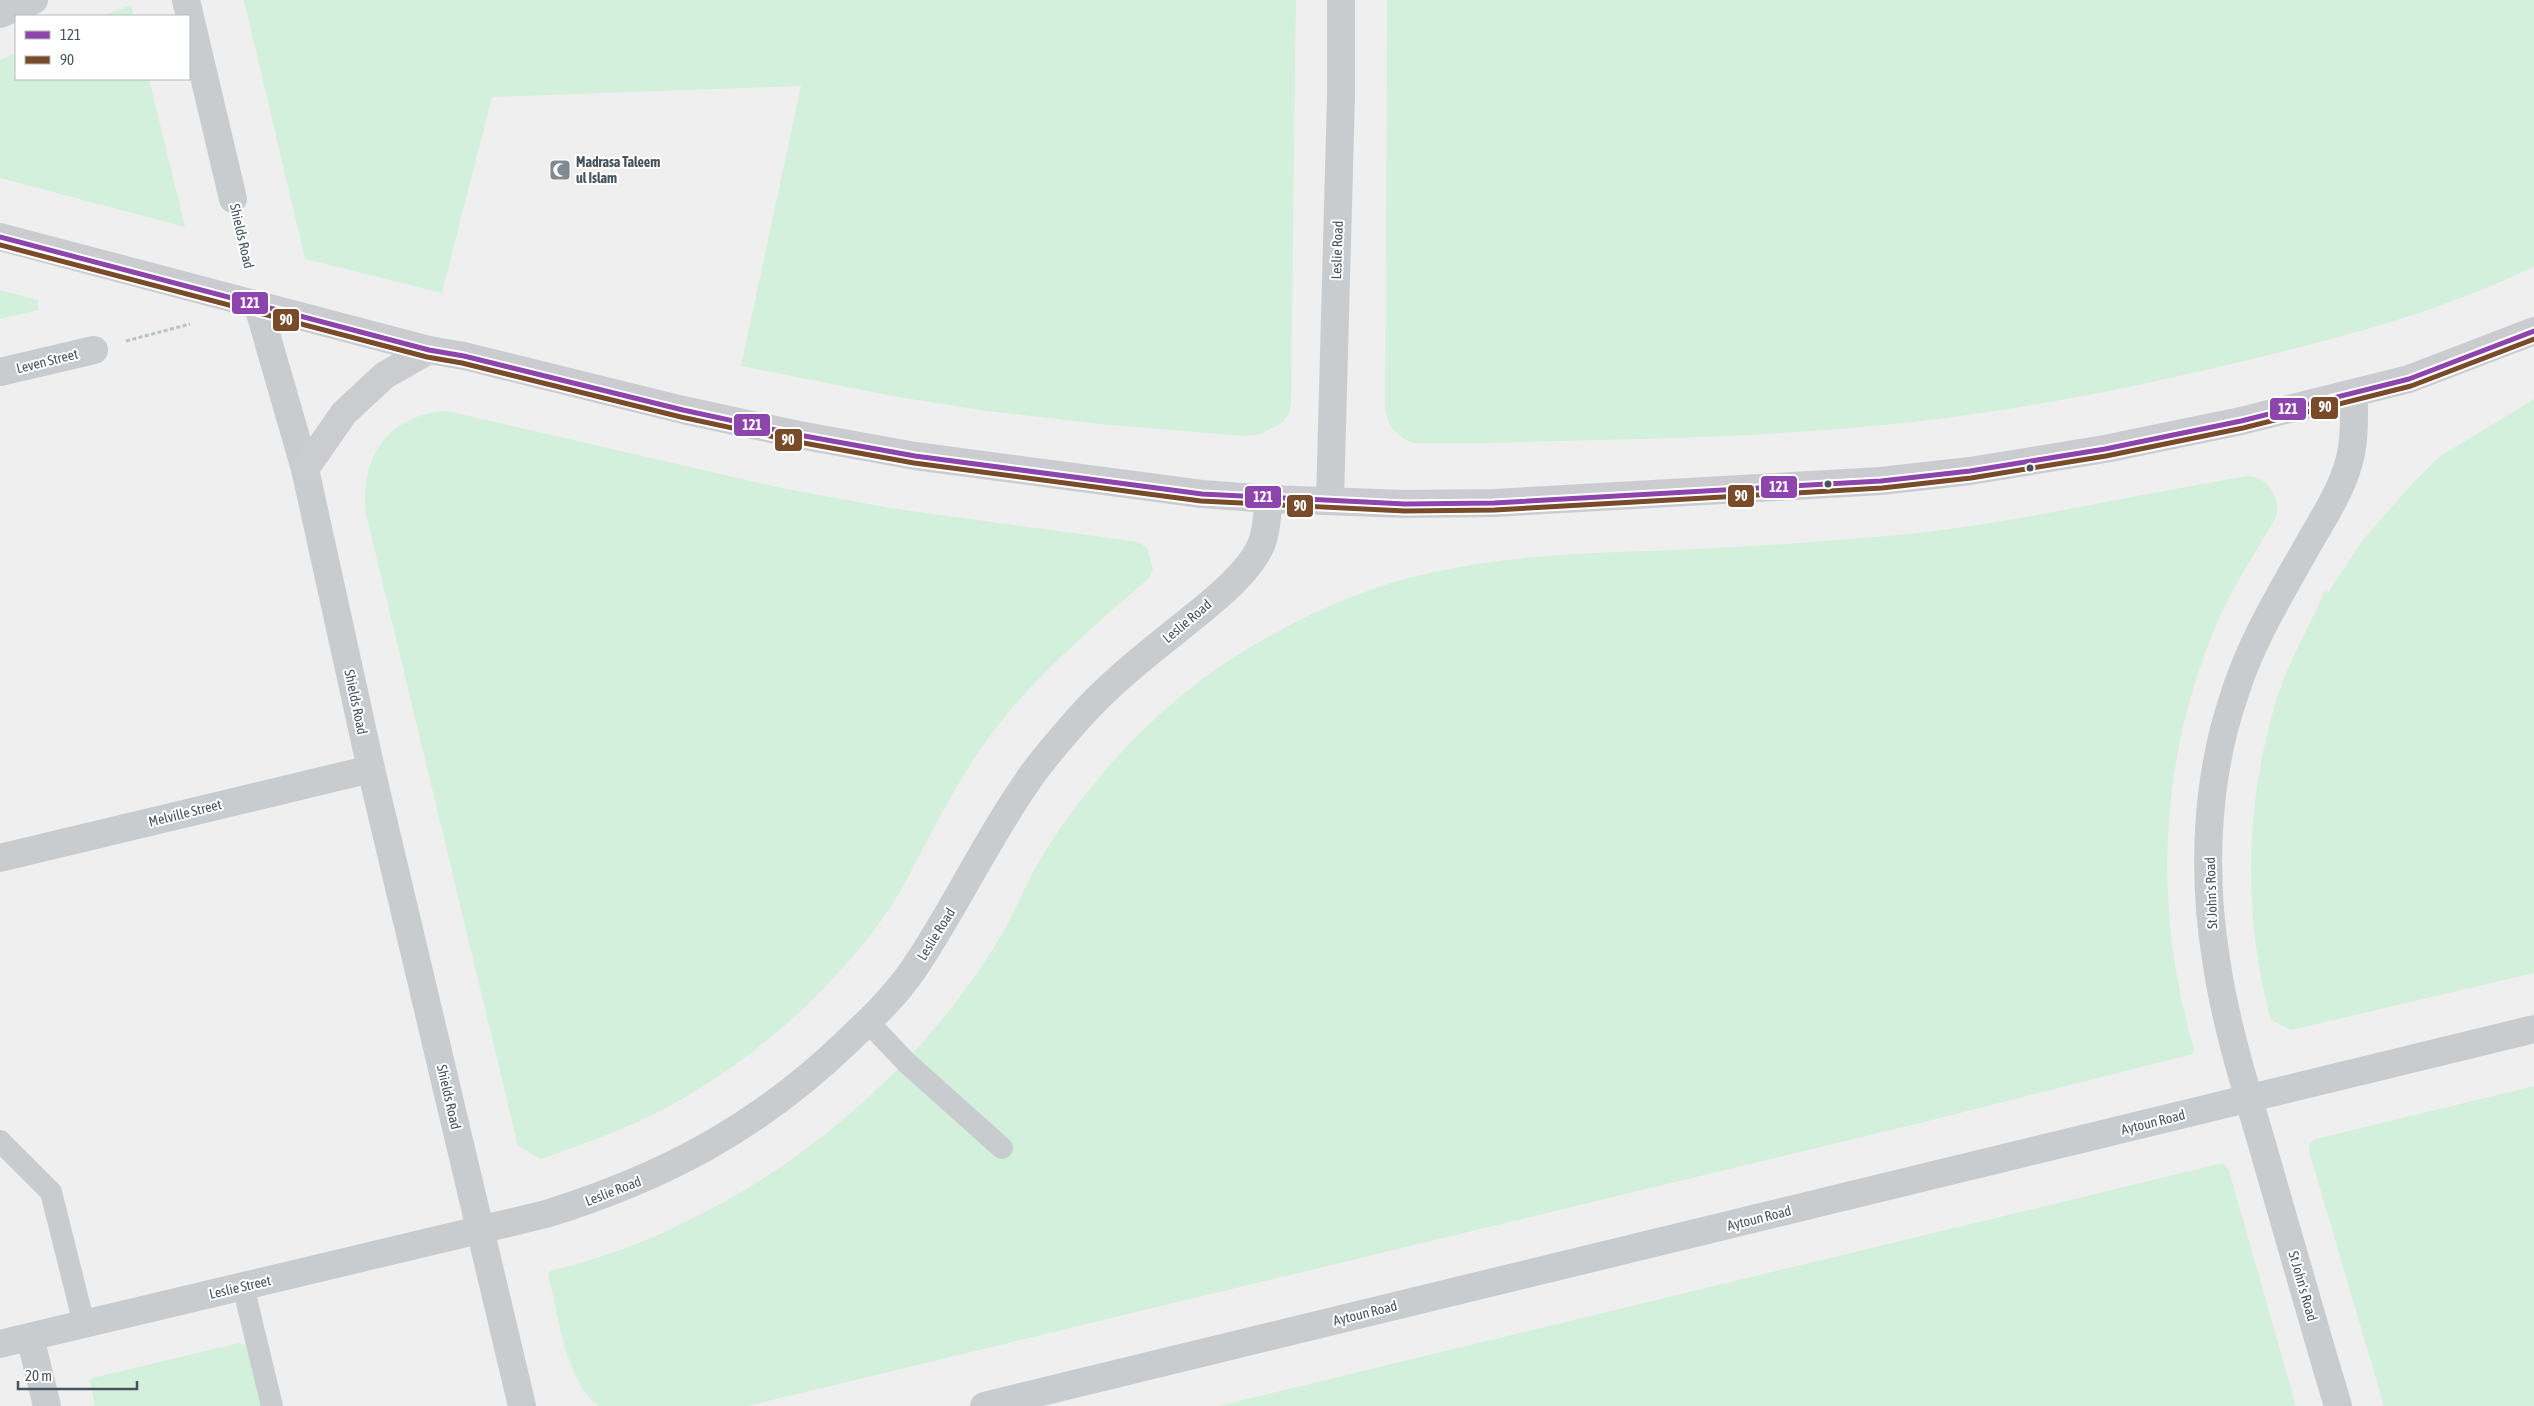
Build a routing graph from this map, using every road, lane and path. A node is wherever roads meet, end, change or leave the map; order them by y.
1 (34, 0) edge
2 (186, 0) edge
3 (1341, 0) edge
4 (0, 14) edge
5 (190, 15) edge
6 (190, 17) edge
7 (234, 199) joint
8 (0, 237) edge
9 (258, 306) junction
10 (191, 324) dead end
11 (2534, 331) edge
12 (94, 350) joint
13 (428, 350) junction
14 (0, 372) edge
15 (2354, 394) junction
16 (305, 469) junction
17 (1268, 499) junction
18 (1330, 500) junction
19 (370, 768) junction
20 (0, 858) edge
21 (868, 1022) junction
22 (2534, 1029) edge
23 (2249, 1099) junction
24 (0, 1141) edge
25 (1002, 1148) dead end
26 (480, 1231) junction
27 (244, 1286) junction
28 (84, 1324) junction
29 (30, 1337) junction
30 (0, 1344) edge
31 (47, 1406) edge
32 (272, 1406) edge
33 (522, 1406) edge
34 (984, 1406) edge
35 (2338, 1406) edge

1 - 4 street
2 - 5 street, Shields Road
3 - 18 street, Leslie Road
6 - 7 street, Shields Road
7 - 9 path, Shields Road
8 - 9 street
9 - 13 street
9 - 16 street, Shields Road
10 - 12 path
11 - 15 street
12 - 14 street, Leven Street
13 - 16 street
13 - 17 street
15 - 18 street
15 - 23 street, St John's Road
16 - 19 street, Shields Road
17 - 18 street
17 - 21 street, Leslie Road
19 - 20 street, Melville Street
19 - 26 street, Shields Road
21 - 25 lane
21 - 26 street, Leslie Road
22 - 23 street, Aytoun Road
23 - 34 street, Aytoun Road
23 - 35 street, St John's Road
24 - 28 lane
26 - 27 street, Leslie Street
26 - 33 street, Shields Road
27 - 28 street, Leslie Street
27 - 32 lane
28 - 29 street, Leslie Street
29 - 30 street, Leslie Street
29 - 31 street

